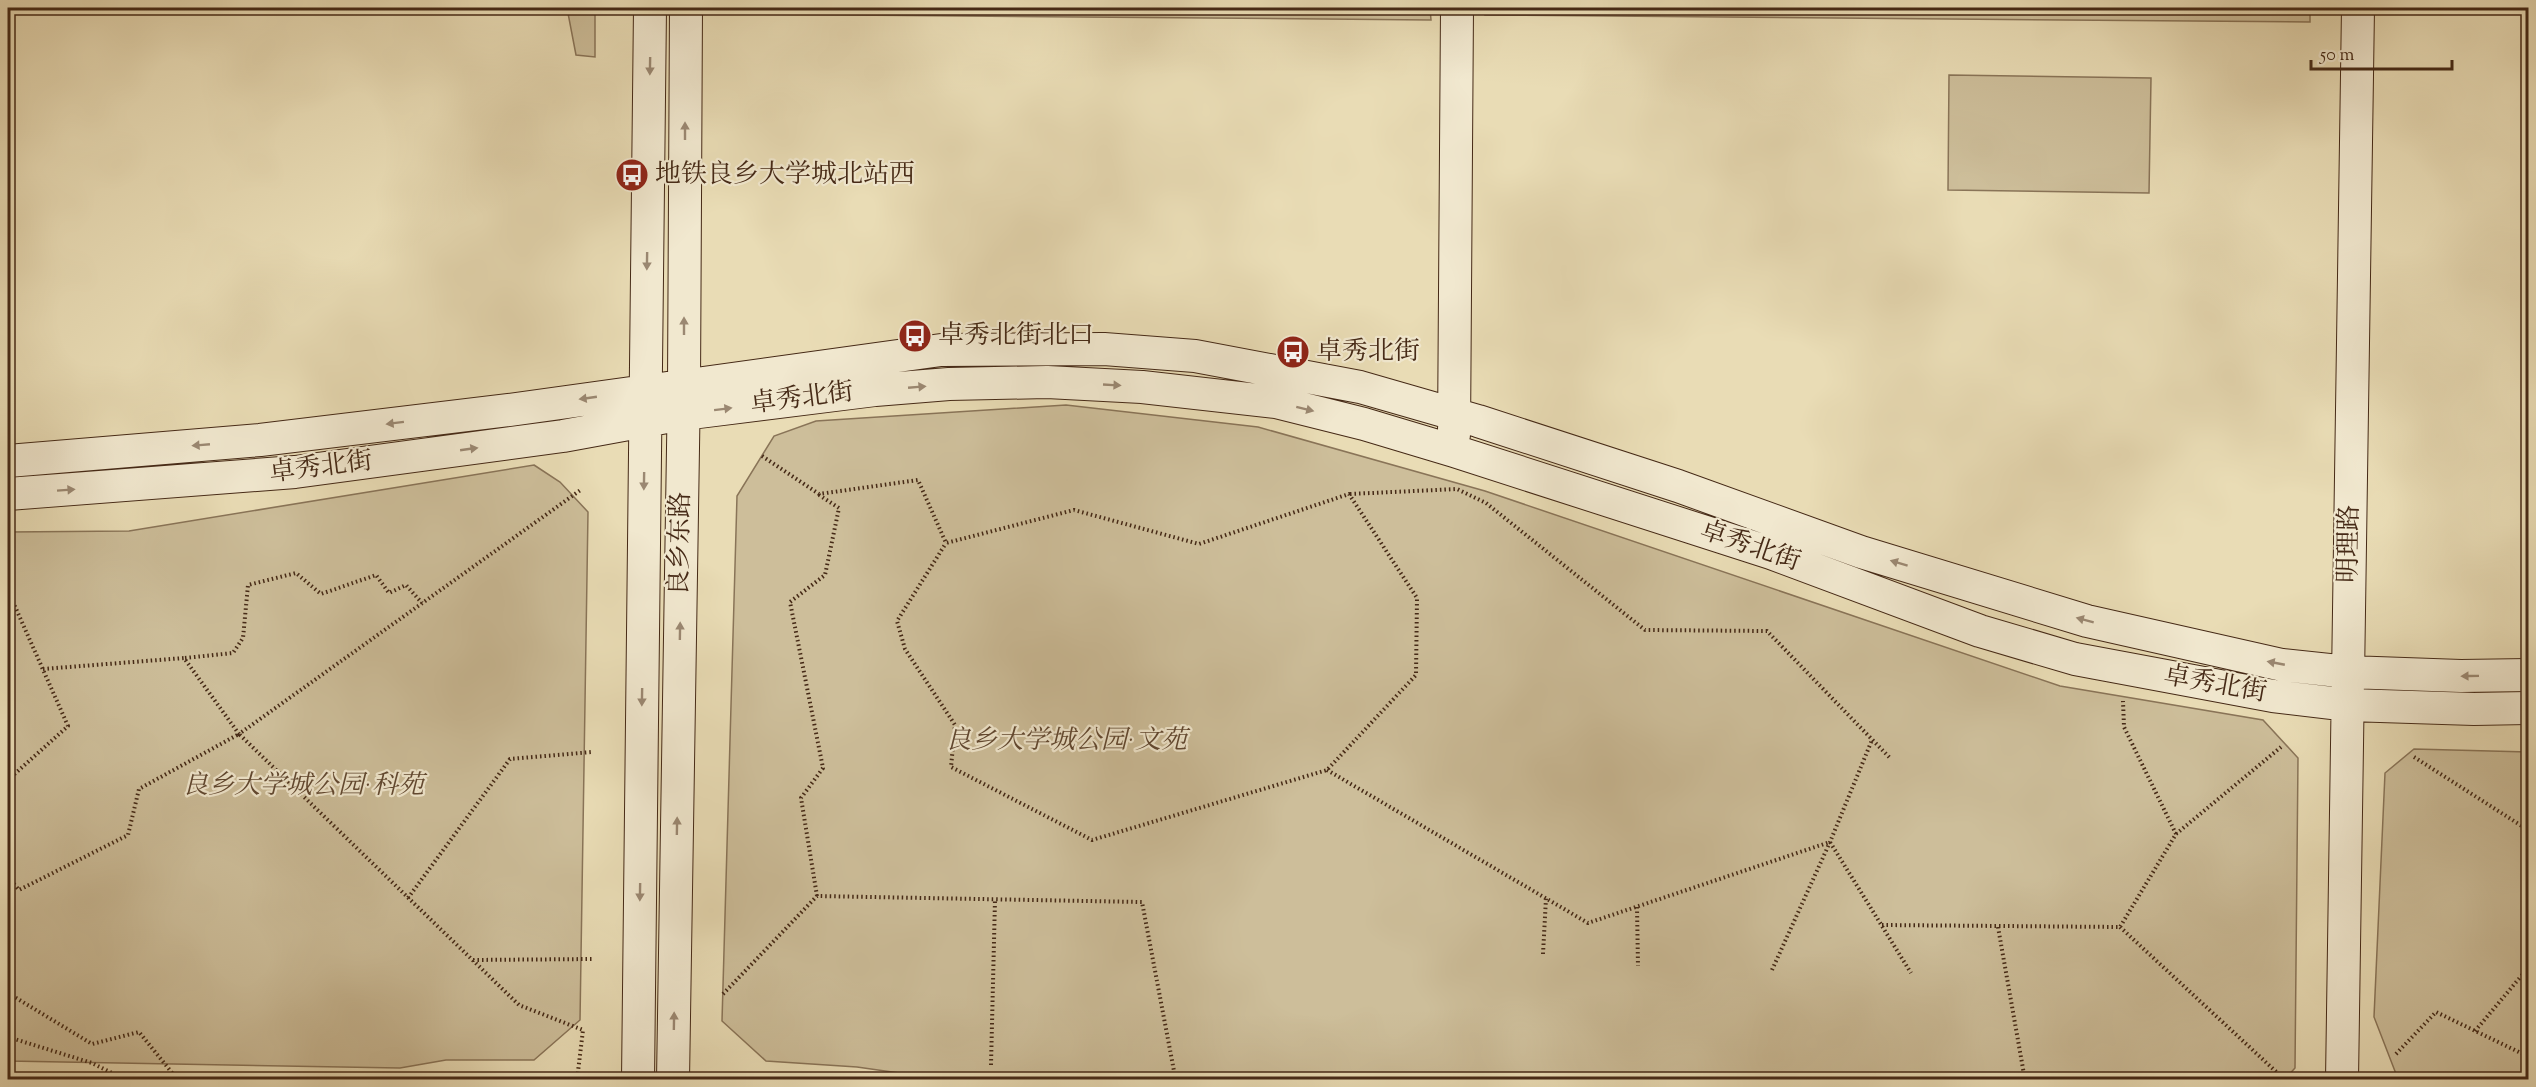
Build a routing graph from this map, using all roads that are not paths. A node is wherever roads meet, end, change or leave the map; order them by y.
1 (650, 8) edge
2 (686, 8) edge
3 (1457, 8) edge
4 (2358, 8) edge
5 (646, 389) junction
6 (684, 399) junction
7 (1455, 415) junction
8 (645, 422) junction
9 (1454, 451) junction
10 (8, 461) edge
11 (8, 494) edge
12 (2348, 672) junction
13 (2529, 675) edge
14 (2349, 705) junction
15 (2529, 708) edge
16 (638, 1080) edge
17 (673, 1080) edge
18 (2342, 1080) edge

1 -> 5 main road, 良乡东路
6 -> 2 main road, 良乡东路
3 - 7 main road
4 - 12 main road, 明理路
5 - 6 main road, 卓秀北街
5 - 8 main road, 良乡东路
5 -> 10 main road, 卓秀北街
6 - 7 main road
6 - 8 main road, 卓秀北街
6 -> 9 main road, 卓秀北街
17 -> 6 main road, 良乡东路
7 - 9 main road
12 -> 7 main road
11 -> 8 main road, 卓秀北街
8 -> 16 main road, 良乡东路
9 - 14 main road, 卓秀北街
13 -> 12 main road
12 - 14 main road, 明理路
14 - 15 main road, 卓秀北街
14 - 18 main road, 明理路

